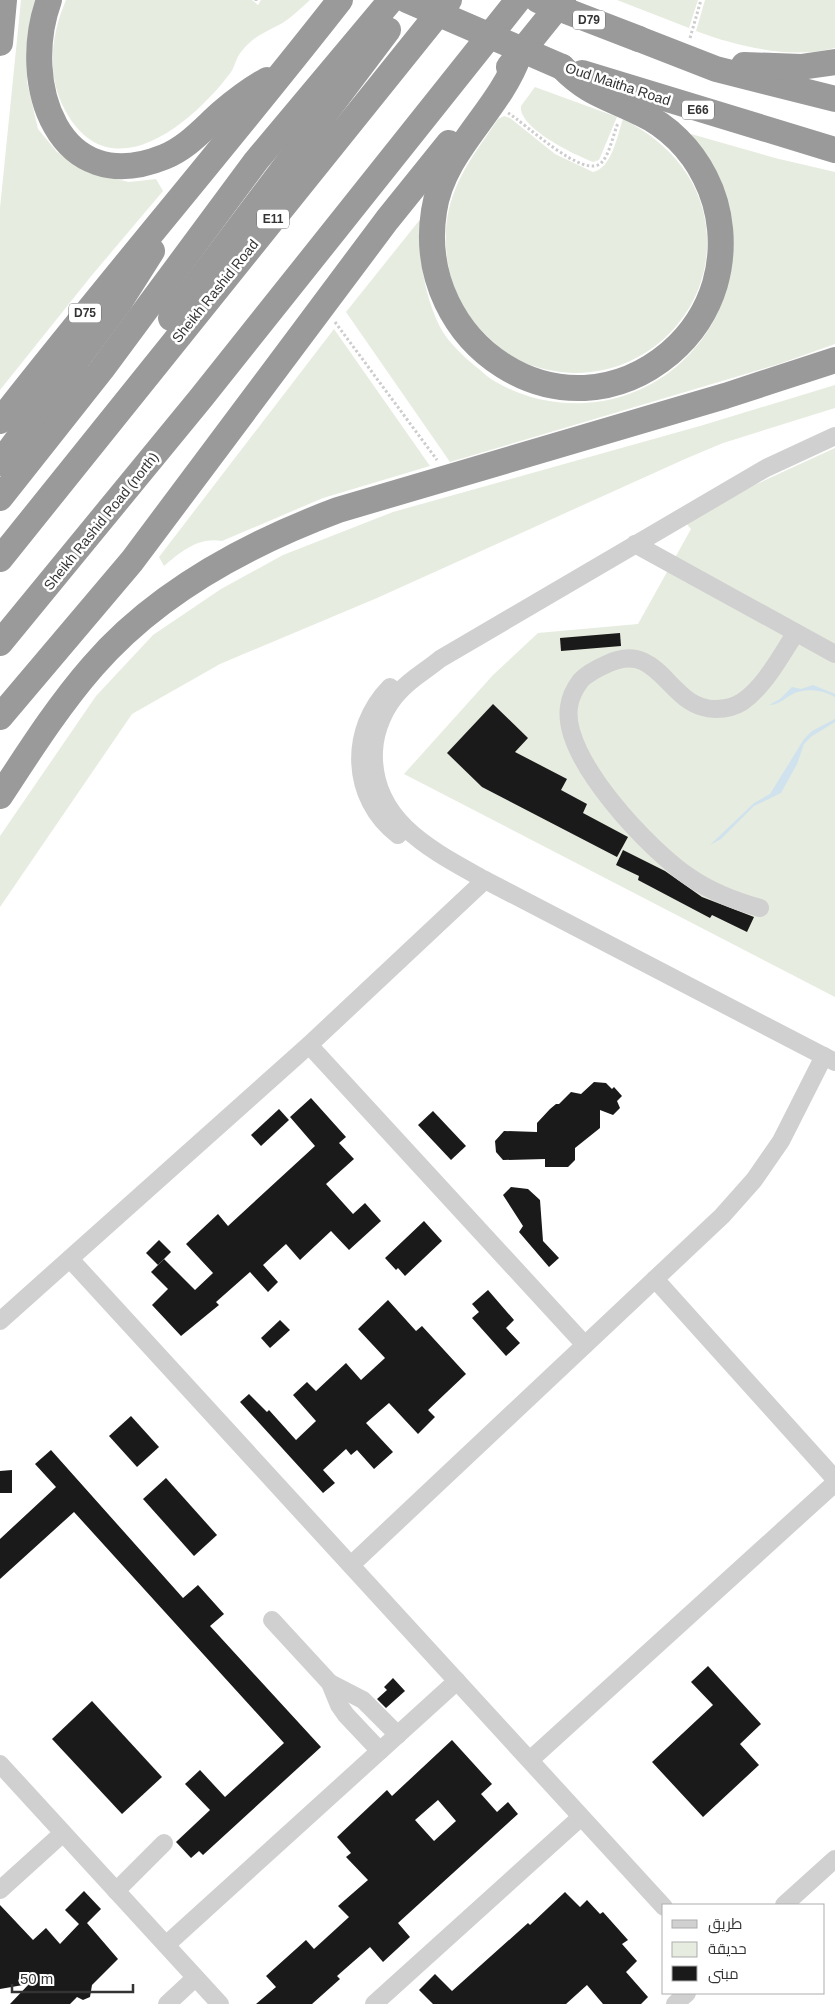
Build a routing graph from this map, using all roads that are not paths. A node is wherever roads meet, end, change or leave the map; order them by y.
1 (4, 0) edge
2 (49, 0) edge
3 (340, 0) edge
4 (391, 0) edge
5 (407, 0) edge
6 (412, 0) edge
7 (449, 0) edge
8 (518, 0) edge
9 (538, 0) edge
10 (563, 0) edge
11 (0, 43) edge
12 (519, 55) junction
13 (835, 62) edge
14 (562, 67) junction
15 (716, 69) junction
16 (285, 70) junction
17 (835, 99) edge
18 (835, 150) edge
19 (173, 207) junction
20 (835, 360) edge
21 (0, 421) edge
22 (835, 436) edge
23 (97, 438) junction
24 (0, 463) edge
25 (0, 498) edge
26 (635, 544) junction
27 (0, 559) edge
28 (103, 596) junction
29 (795, 634) junction
30 (0, 643) edge
31 (835, 654) edge
32 (0, 717) edge
33 (0, 735) edge
34 (0, 796) edge
35 (485, 880) junction
36 (760, 908) dead end
37 (309, 1045) junction
38 (829, 1059) edge
39 (70, 1259) junction
40 (655, 1279) junction
41 (0, 1321) edge
42 (585, 1345) junction
43 (835, 1481) edge
44 (350, 1565) junction
45 (272, 1620) dead end
46 (457, 1681) junction
47 (330, 1683) junction
48 (398, 1735) junction
49 (380, 1751) junction
50 (530, 1760) junction
51 (0, 1764) edge
52 (581, 1817) junction
53 (63, 1833) junction
54 (164, 1843) dead end
55 (835, 1859) edge
56 (0, 1890) edge
57 (116, 1891) junction
58 (662, 1904) edge
59 (785, 1904) edge
60 (166, 1945) junction
61 (196, 1978) junction
62 (686, 1994) edge
63 (167, 2004) edge
64 (220, 2004) edge
65 (374, 2004) edge
66 (675, 2004) edge

1 - 11 highway
2 - 16 highway
3 - 16 highway, D75
4 - 25 highway
5 - 14 highway, Oud Maitha Road / E66, bridge
6 - 23 highway
7 - 23 highway, Sheikh Rashid Road / E11
8 - 30 highway, Sheikh Rashid Road (north)
9 - 15 highway, D79, bridge
10 - 12 highway
12 - 14 highway
12 - 28 highway
13 - 15 highway
14 - 18 highway, Oud Maitha Road / E66
15 - 17 highway
16 - 19 highway, D75
19 - 21 highway, D75
19 - 24 highway
20 - 34 highway
22 - 26 street
23 - 27 highway, Sheikh Rashid Road / E11
26 - 29 street
26 - 35 street
28 - 32 highway
28 - 33 highway
29 - 31 street
29 - 36 street
35 - 37 street
35 - 38 street
37 - 39 street
37 - 42 street
38 - 40 street
39 - 41 street
39 - 44 street
40 - 42 street
40 - 43 street
42 - 44 street
43 - 50 street
44 - 46 street
45 - 47 street
46 - 48 street
46 - 50 street
47 - 48 street
47 - 49 street
48 - 49 street
49 - 60 street
50 - 52 street
51 - 53 street
52 - 58 street
52 - 65 street
53 - 56 street
53 - 57 street
54 - 57 street
55 - 59 street
57 - 60 street
60 - 61 street
61 - 63 street
61 - 64 street
62 - 66 street

